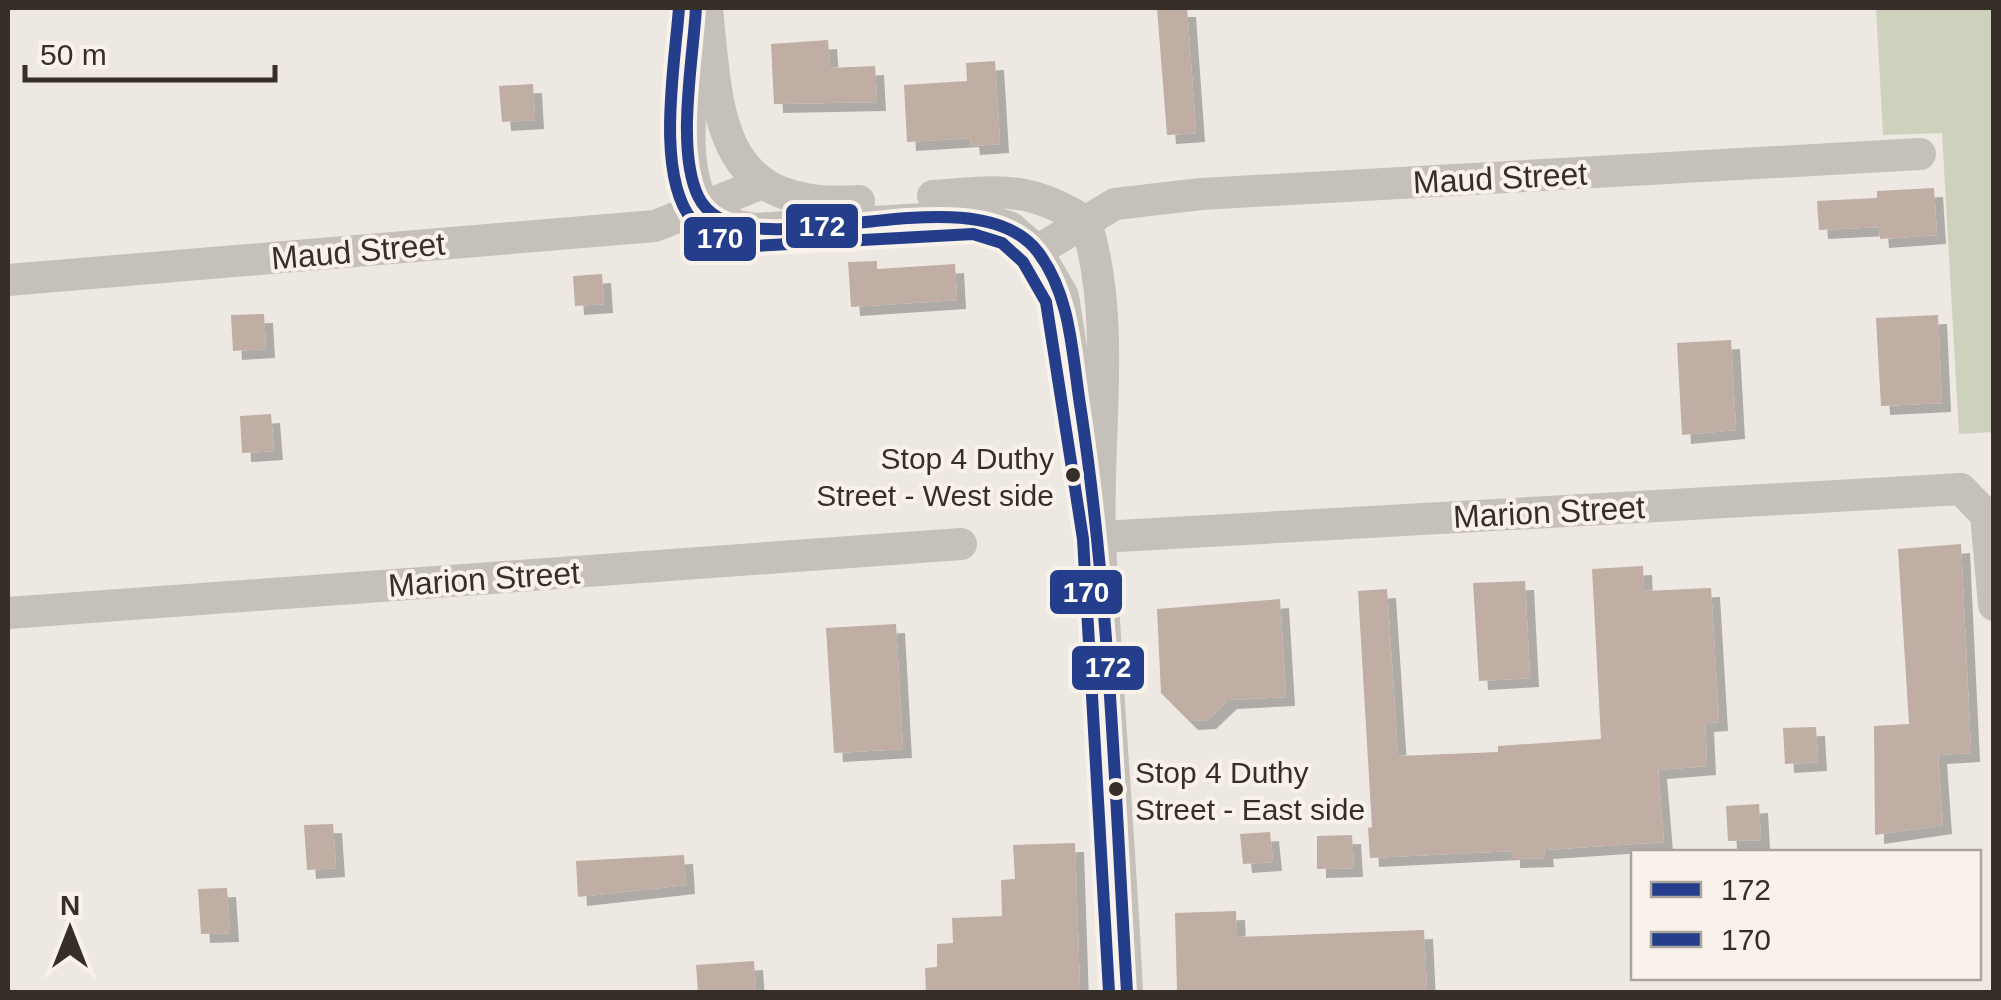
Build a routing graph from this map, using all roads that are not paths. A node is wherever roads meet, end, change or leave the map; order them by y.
1 (696, 8) edge
2 (707, 8) edge
3 (1920, 154) dead end
4 (760, 184) junction
5 (705, 208) junction
6 (1086, 222) junction
7 (1037, 251) junction
8 (8, 280) edge
9 (1100, 536) junction
10 (961, 544) dead end
11 (1994, 605) edge
12 (8, 613) edge
13 (1127, 992) edge

1 - 5 street
2 - 4 street
3 - 6 street, Maud Street
4 - 5 street, Maud Street
4 - 6 street
5 - 7 street
5 - 8 street, Maud Street
6 - 7 street, Maud Street
6 - 9 street
7 - 9 street
9 - 11 street, Marion Street
9 - 13 street
10 - 12 street, Marion Street

